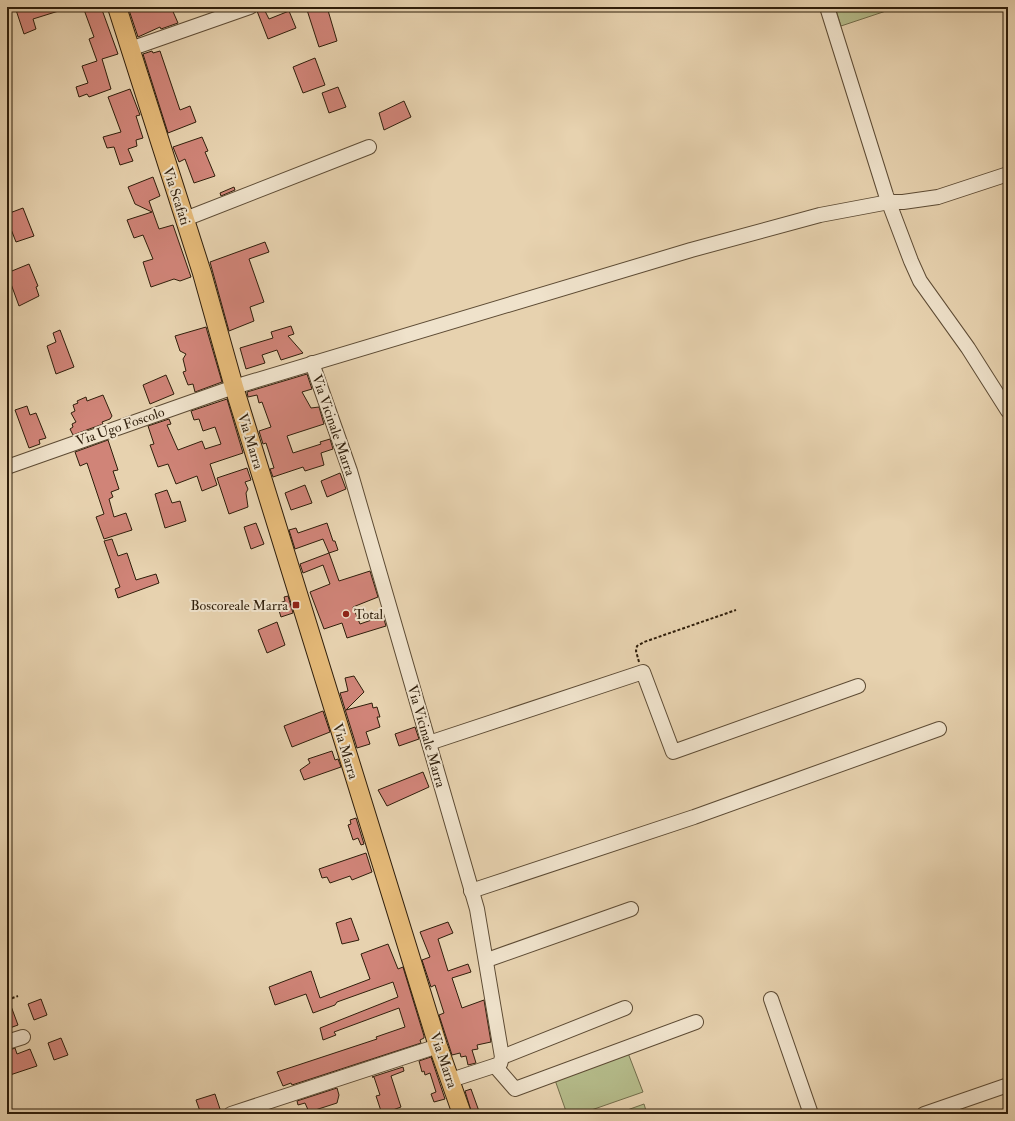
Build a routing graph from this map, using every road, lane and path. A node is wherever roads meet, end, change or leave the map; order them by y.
1 (116, 7) edge
2 (250, 7) edge
3 (827, 7) edge
4 (130, 49) junction
5 (369, 147) dead end
6 (1008, 174) edge
7 (889, 202) junction
8 (185, 219) junction
9 (312, 363) junction
10 (234, 387) junction
11 (1008, 411) edge
12 (7, 467) edge
13 (736, 610) dead end
14 (643, 672) junction
15 (858, 686) dead end
16 (939, 729) dead end
17 (429, 743) junction
18 (471, 891) junction
19 (631, 909) dead end
20 (487, 960) junction
21 (18, 996) dead end
22 (7, 1000) edge
23 (771, 1000) dead end
24 (626, 1008) dead end
25 (696, 1022) dead end
26 (23, 1036) dead end
27 (7, 1042) edge
28 (438, 1046) junction
29 (498, 1061) junction
30 (451, 1080) junction
31 (1008, 1085) edge
32 (941, 1112) edge
33 (231, 1114) edge
34 (462, 1114) edge
35 (811, 1114) edge
36 (924, 1114) edge

1 - 4 main road, Via Scafati
2 - 4 street
3 - 7 street
4 - 8 main road, Via Scafati
5 - 8 street
6 - 7 street, Via Ugo Foscolo
7 - 9 street, Via Ugo Foscolo
7 - 11 street
8 - 10 main road, Via Scafati
9 - 10 street, Via Ugo Foscolo
9 - 17 street, Via Vicinale Marra
10 - 12 street, Via Ugo Foscolo
10 - 28 main road, Via Marra
13 - 14 path
14 - 15 street
14 - 17 street
16 - 18 street
17 - 18 street, Via Vicinale Marra
18 - 20 street, Via Vicinale Marra
19 - 20 street
20 - 29 street, Via Vicinale Marra
21 - 22 path
23 - 35 street
24 - 29 street
25 - 29 street
26 - 27 street
28 - 30 main road, Via Marra
28 - 33 street
29 - 30 street
30 - 34 main road, Via Marra
31 - 32 street
32 - 36 street

